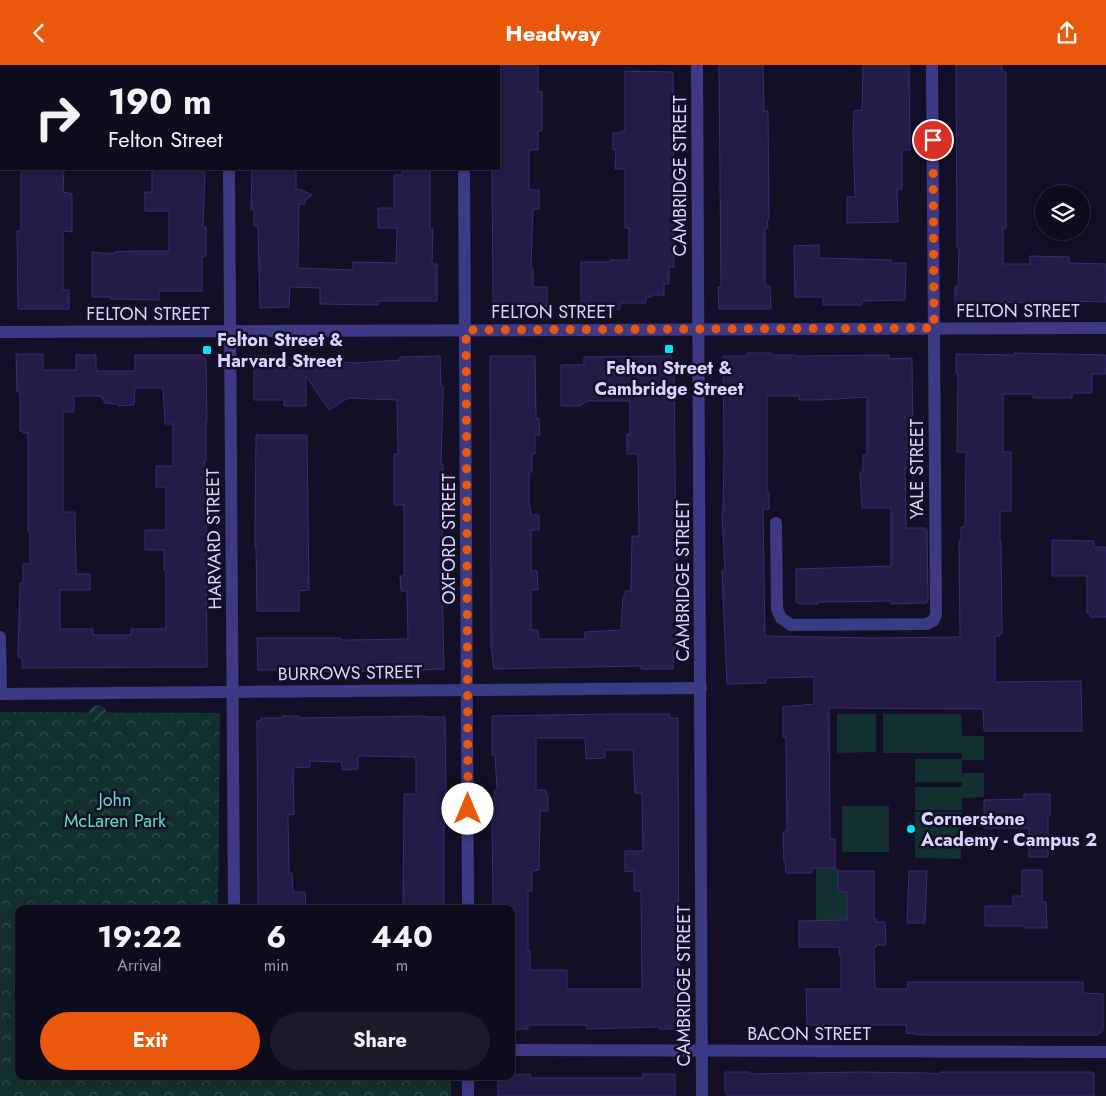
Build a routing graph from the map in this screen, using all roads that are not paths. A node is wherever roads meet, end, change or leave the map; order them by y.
1 (697, 65) edge
2 (932, 65) edge
3 (229, 170) edge
4 (464, 170) edge
5 (934, 328) junction
6 (1106, 328) edge
7 (699, 329) junction
8 (466, 330) junction
9 (229, 331) junction
10 (0, 332) edge
11 (776, 523) dead end
12 (0, 637) edge
13 (700, 688) junction
14 (467, 689) junction
15 (232, 692) junction
16 (0, 694) edge
17 (234, 905) edge
18 (468, 905) edge
19 (515, 1050) edge
20 (702, 1051) junction
21 (1106, 1052) edge
22 (468, 1080) edge
23 (468, 1096) edge
24 (702, 1096) edge

1 - 7 street, CAMBRIDGE STREET
2 - 5 street, YALE STREET
3 - 9 street, HARVARD STREET
4 - 8 street, OXFORD STREET
5 - 6 street, FELTON STREET
5 - 7 street, FELTON STREET
5 - 11 street, YALE STREET
7 - 8 street, FELTON STREET
7 - 13 street, CAMBRIDGE STREET
8 - 9 street, FELTON STREET
8 - 14 street, OXFORD STREET
9 - 10 street, FELTON STREET
9 - 15 street, HARVARD STREET
12 - 16 street
13 - 14 street, BURROWS STREET
13 - 20 street, CAMBRIDGE STREET
14 - 15 street, BURROWS STREET
14 - 18 street, OXFORD STREET
15 - 16 street, BURROWS STREET
15 - 17 street, HARVARD STREET
19 - 20 street, BACON STREET
20 - 21 street, BACON STREET
20 - 24 street, CAMBRIDGE STREET
22 - 23 street

